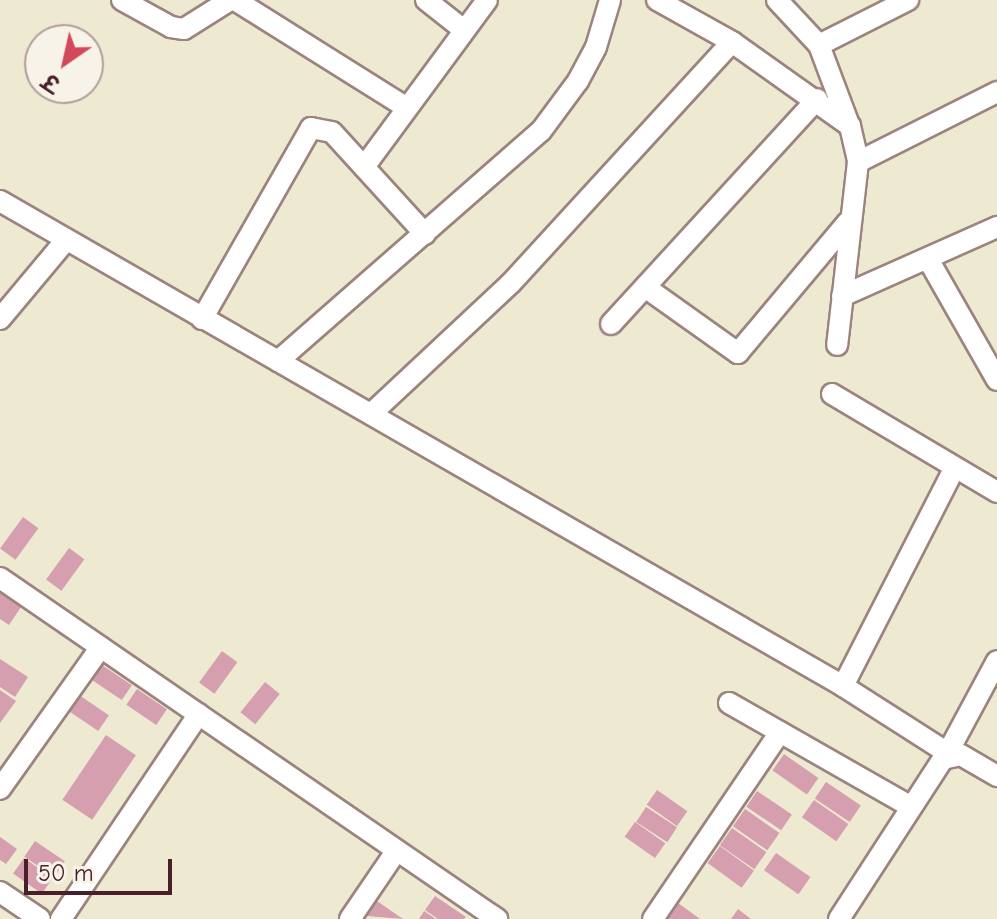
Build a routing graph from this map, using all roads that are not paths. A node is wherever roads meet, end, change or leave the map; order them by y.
1 (122, 0) edge
2 (232, 0) edge
3 (426, 0) edge
4 (487, 0) edge
5 (610, 0) edge
6 (657, 0) edge
7 (777, 0) edge
8 (908, 0) edge
9 (464, 30) junction
10 (732, 42) junction
11 (819, 45) junction
12 (997, 92) edge
13 (817, 99) junction
14 (407, 108) junction
15 (850, 126) junction
16 (858, 162) junction
17 (364, 167) junction
18 (0, 201) edge
19 (848, 222) junction
20 (997, 227) edge
21 (425, 234) junction
22 (66, 240) junction
23 (928, 259) junction
24 (645, 287) junction
25 (842, 296) junction
26 (0, 319) edge
27 (202, 319) junction
28 (611, 324) dead end
29 (837, 345) dead end
30 (278, 361) junction
31 (997, 380) edge
32 (832, 394) dead end
33 (372, 413) junction
34 (954, 469) junction
35 (997, 492) edge
36 (0, 578) edge
37 (101, 647) junction
38 (997, 661) edge
39 (843, 686) junction
40 (729, 703) dead end
41 (199, 714) junction
42 (780, 732) junction
43 (950, 754) junction
44 (997, 776) edge
45 (0, 789) edge
46 (911, 807) junction
47 (397, 850) junction
48 (0, 892) edge
49 (40, 919) edge
50 (61, 919) edge
51 (350, 919) edge
52 (497, 919) edge
53 (653, 919) edge
54 (839, 919) edge

1 - 2 street
2 - 14 street
3 - 9 street
4 - 9 street
5 - 21 street
6 - 10 street
7 - 11 street
8 - 11 street
9 - 14 street
10 - 13 street
10 - 33 street
11 - 15 street
12 - 16 street
13 - 15 street
13 - 24 street
14 - 17 street
15 - 16 street
16 - 19 street
17 - 21 street
17 - 27 street
18 - 22 street
19 - 24 street
19 - 25 street
20 - 23 street
21 - 30 street
22 - 26 street
22 - 27 street
23 - 25 street
23 - 31 street
24 - 28 street
25 - 29 street
27 - 30 street
30 - 33 street
32 - 34 street
33 - 39 street
34 - 35 street
34 - 39 street
36 - 37 street
37 - 41 street
37 - 45 street
38 - 43 street
39 - 43 street
40 - 42 street
41 - 47 street
41 - 50 street
42 - 46 street
42 - 53 street
43 - 44 street
43 - 46 street
46 - 54 street
47 - 51 street
47 - 52 street
48 - 49 street

